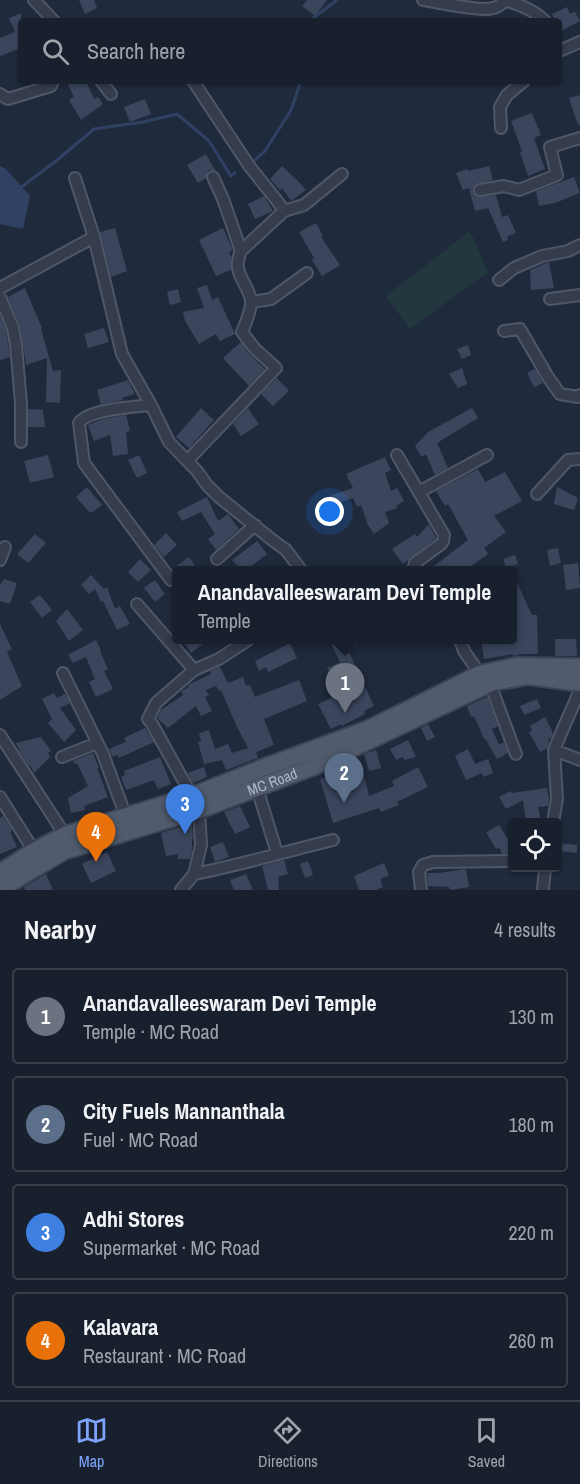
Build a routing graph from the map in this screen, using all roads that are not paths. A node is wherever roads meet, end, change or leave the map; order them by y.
1 (34, 0) edge
2 (423, 0) edge
3 (505, 0) edge
4 (51, 18) edge
5 (542, 18) edge
6 (580, 42) edge
7 (562, 46) edge
8 (52, 84) edge
9 (103, 84) edge
10 (195, 84) edge
11 (520, 84) edge
12 (0, 94) edge
13 (111, 94) dead end
14 (501, 128) dead end
15 (580, 138) edge
16 (342, 174) dead end
17 (213, 177) dead end
18 (75, 178) dead end
19 (480, 190) dead end
20 (284, 211) junction
21 (94, 237) junction
22 (580, 245) edge
23 (241, 251) junction
24 (307, 273) dead end
25 (499, 280) dead end
26 (0, 288) edge
27 (580, 295) edge
28 (0, 297) edge
29 (550, 299) dead end
30 (252, 302) junction
31 (504, 331) dead end
32 (580, 395) edge
33 (151, 405) junction
34 (21, 442) dead end
35 (397, 455) dead end
36 (487, 455) dead end
37 (580, 459) edge
38 (187, 461) junction
39 (419, 492) junction
40 (537, 494) dead end
41 (255, 525) junction
42 (5, 547) dead end
43 (217, 559) dead end
44 (0, 560) edge
45 (298, 566) edge
46 (414, 566) edge
47 (171, 580) dead end
48 (137, 603) dead end
49 (241, 644) edge
50 (462, 644) edge
51 (580, 667) edge
52 (194, 670) junction
53 (63, 673) dead end
54 (485, 679) junction
55 (580, 683) edge
56 (580, 690) edge
57 (0, 735) edge
58 (97, 743) junction
59 (554, 750) junction
60 (516, 754) dead end
61 (63, 757) dead end
62 (580, 760) edge
63 (257, 788) junction
64 (0, 797) edge
65 (196, 803) junction
66 (126, 817) junction
67 (554, 818) edge
68 (65, 835) junction
69 (333, 840) dead end
70 (34, 851) junction
71 (277, 853) junction
72 (508, 861) edge
73 (545, 872) edge
74 (0, 873) edge
75 (194, 874) junction
76 (0, 888) edge
77 (182, 890) edge
78 (421, 890) edge
79 (543, 890) edge

1 - 4 street
2 - 3 street
3 - 5 street
6 - 7 street
8 - 12 street
9 - 13 street
10 - 20 street
11 - 14 street
15 - 19 street
16 - 20 street
17 - 23 street
18 - 21 street
20 - 23 street
21 - 26 street
21 - 33 street
22 - 25 street
23 - 30 street
24 - 30 street
27 - 29 street
28 - 34 street
30 - 38 street
31 - 32 street
33 - 38 street
33 - 47 street
35 - 39 street
36 - 39 street
37 - 40 street
38 - 41 street
39 - 46 street
41 - 43 street
41 - 45 street
42 - 44 street
48 - 52 street
49 - 52 street
50 - 54 street
51 - 54 main road, MC Road
52 - 65 street
53 - 58 street
54 - 55 main road, MC Road
54 - 60 street
54 - 63 main road, MC Road
54 - 65 main road, MC Road
56 - 59 street
57 - 68 street
58 - 61 street
58 - 66 street
59 - 62 street
59 - 67 street
63 - 65 main road, MC Road
63 - 71 street
64 - 70 street
65 - 66 main road, MC Road
65 - 75 street
65 - 76 main road, MC Road
66 - 68 main road, MC Road
68 - 70 main road, MC Road
69 - 71 street
70 - 74 main road, MC Road
71 - 75 street
72 - 78 street
73 - 79 street
75 - 77 street

